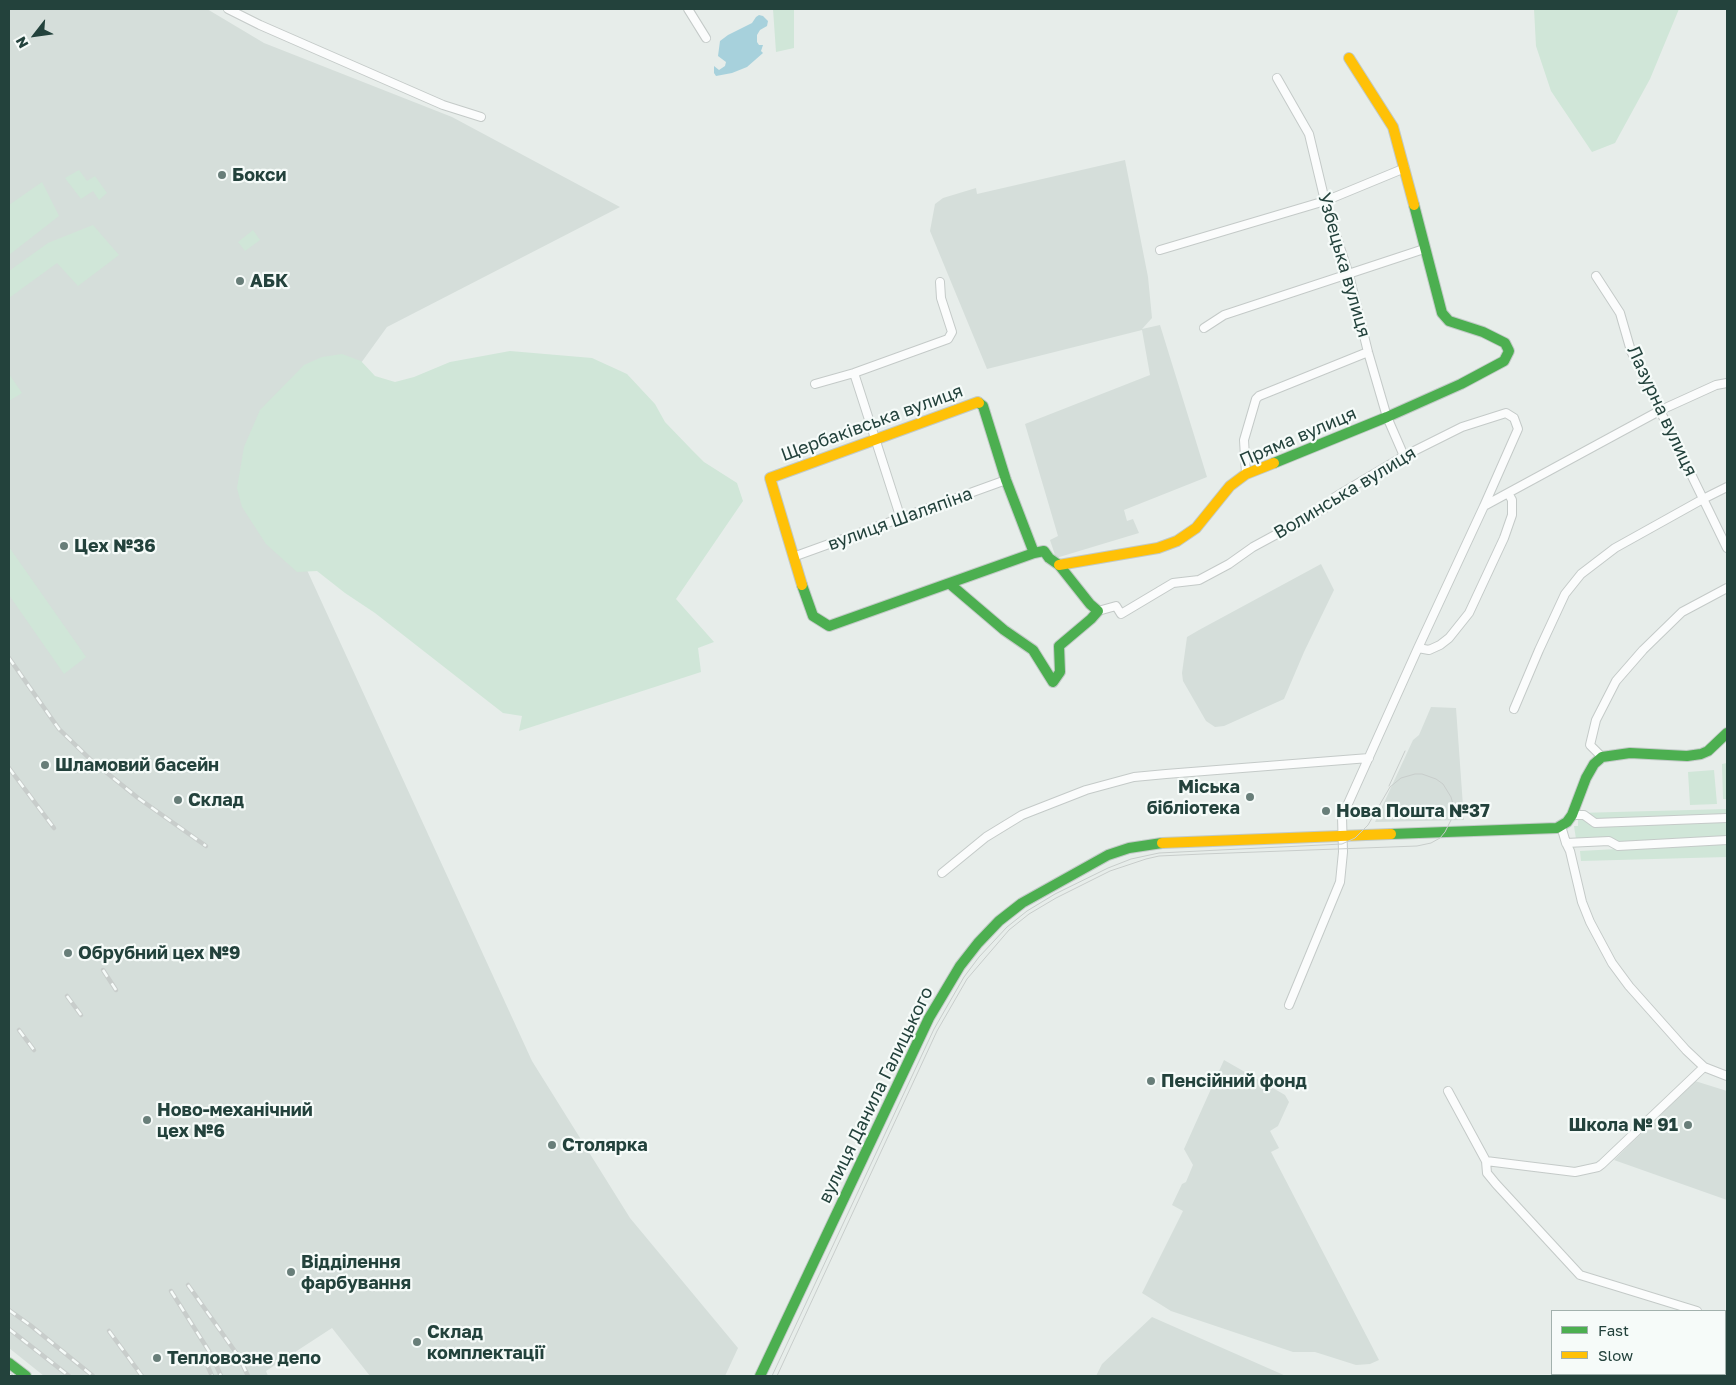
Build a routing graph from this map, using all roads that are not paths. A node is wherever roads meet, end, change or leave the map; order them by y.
1 (228, 9) edge
2 (688, 9) edge
3 (706, 38) dead end
4 (1349, 58) dead end
5 (1277, 78) dead end
6 (482, 117) dead end
7 (1405, 168) junction
8 (1325, 200) junction
9 (1424, 249) junction
10 (1160, 250) dead end
11 (1349, 274) junction
12 (1596, 276) dead end
13 (940, 282) dead end
14 (1204, 328) dead end
15 (1368, 352) junction
16 (854, 373) junction
17 (1727, 383) edge
18 (815, 384) dead end
19 (1661, 410) junction
20 (1387, 417) junction
21 (876, 441) junction
22 (1404, 456) junction
23 (1246, 474) junction
24 (1006, 480) junction
25 (1727, 487) edge
26 (1508, 493) junction
27 (1703, 499) junction
28 (1484, 506) junction
29 (901, 519) junction
30 (1727, 548) edge
31 (1034, 553) junction
32 (793, 557) junction
33 (1059, 565) junction
34 (950, 584) junction
35 (1727, 588) edge
36 (1098, 611) junction
37 (1418, 648) junction
38 (1514, 709) dead end
39 (1727, 733) edge
40 (1602, 757) junction
41 (1369, 758) junction
42 (1572, 815) junction
43 (1727, 818) edge
44 (1561, 826) junction
45 (1342, 836) junction
46 (1727, 840) edge
47 (1566, 843) junction
48 (942, 873) dead end
49 (1289, 1005) dead end
50 (1704, 1067) junction
51 (1727, 1076) edge
52 (1448, 1091) dead end
53 (1486, 1161) junction
54 (1694, 1310) edge
55 (9, 1363) edge
56 (26, 1376) edge
57 (760, 1376) edge

1 - 6 street
2 - 3 street
4 - 7 street
5 - 8 street, Узбецька вулиця
7 - 8 street
7 - 9 street
8 - 10 street
8 - 11 street, Узбецька вулиця
9 - 11 street
9 - 20 street, Пряма вулиця
11 - 14 street
11 - 15 street, Узбецька вулиця
12 - 19 street, Лазурна вулиця
13 - 16 street
15 - 20 street, Узбецька вулиця
15 - 23 street
16 - 18 street
16 - 21 street
17 - 19 street
19 - 26 street
19 - 27 street, Лазурна вулиця
20 - 22 street, Узбецька вулиця
20 - 23 street, Пряма вулиця
21 - 24 street, Щербаківська вулиця
21 - 29 street
21 - 32 street, Щербаківська вулиця
22 - 28 street, Волинська вулиця
22 - 36 street, Волинська вулиця
23 - 33 street, Пряма вулиця
24 - 29 street, вулиця Шаляпіна
24 - 31 street
25 - 27 street
26 - 28 street
26 - 37 street
27 - 30 street, Лазурна вулиця
27 - 38 street
28 - 37 street, Волинська вулиця
29 - 32 street, вулиця Шаляпіна
31 - 33 street
31 - 34 street
32 - 34 street
33 - 36 street
34 - 36 street
35 - 40 street
37 - 41 street, Волинська вулиця
39 - 40 street
40 - 42 street
41 - 45 street, Волинська вулиця
41 - 48 street
42 - 43 street
42 - 44 street
44 - 45 street, вулиця Данила Галицького
44 - 47 street
45 - 49 street, Волинська вулиця
45 - 57 street, вулиця Данила Галицького
46 - 47 street
47 - 50 street
50 - 51 street
50 - 53 street
52 - 53 street
53 - 54 street
55 - 56 street

